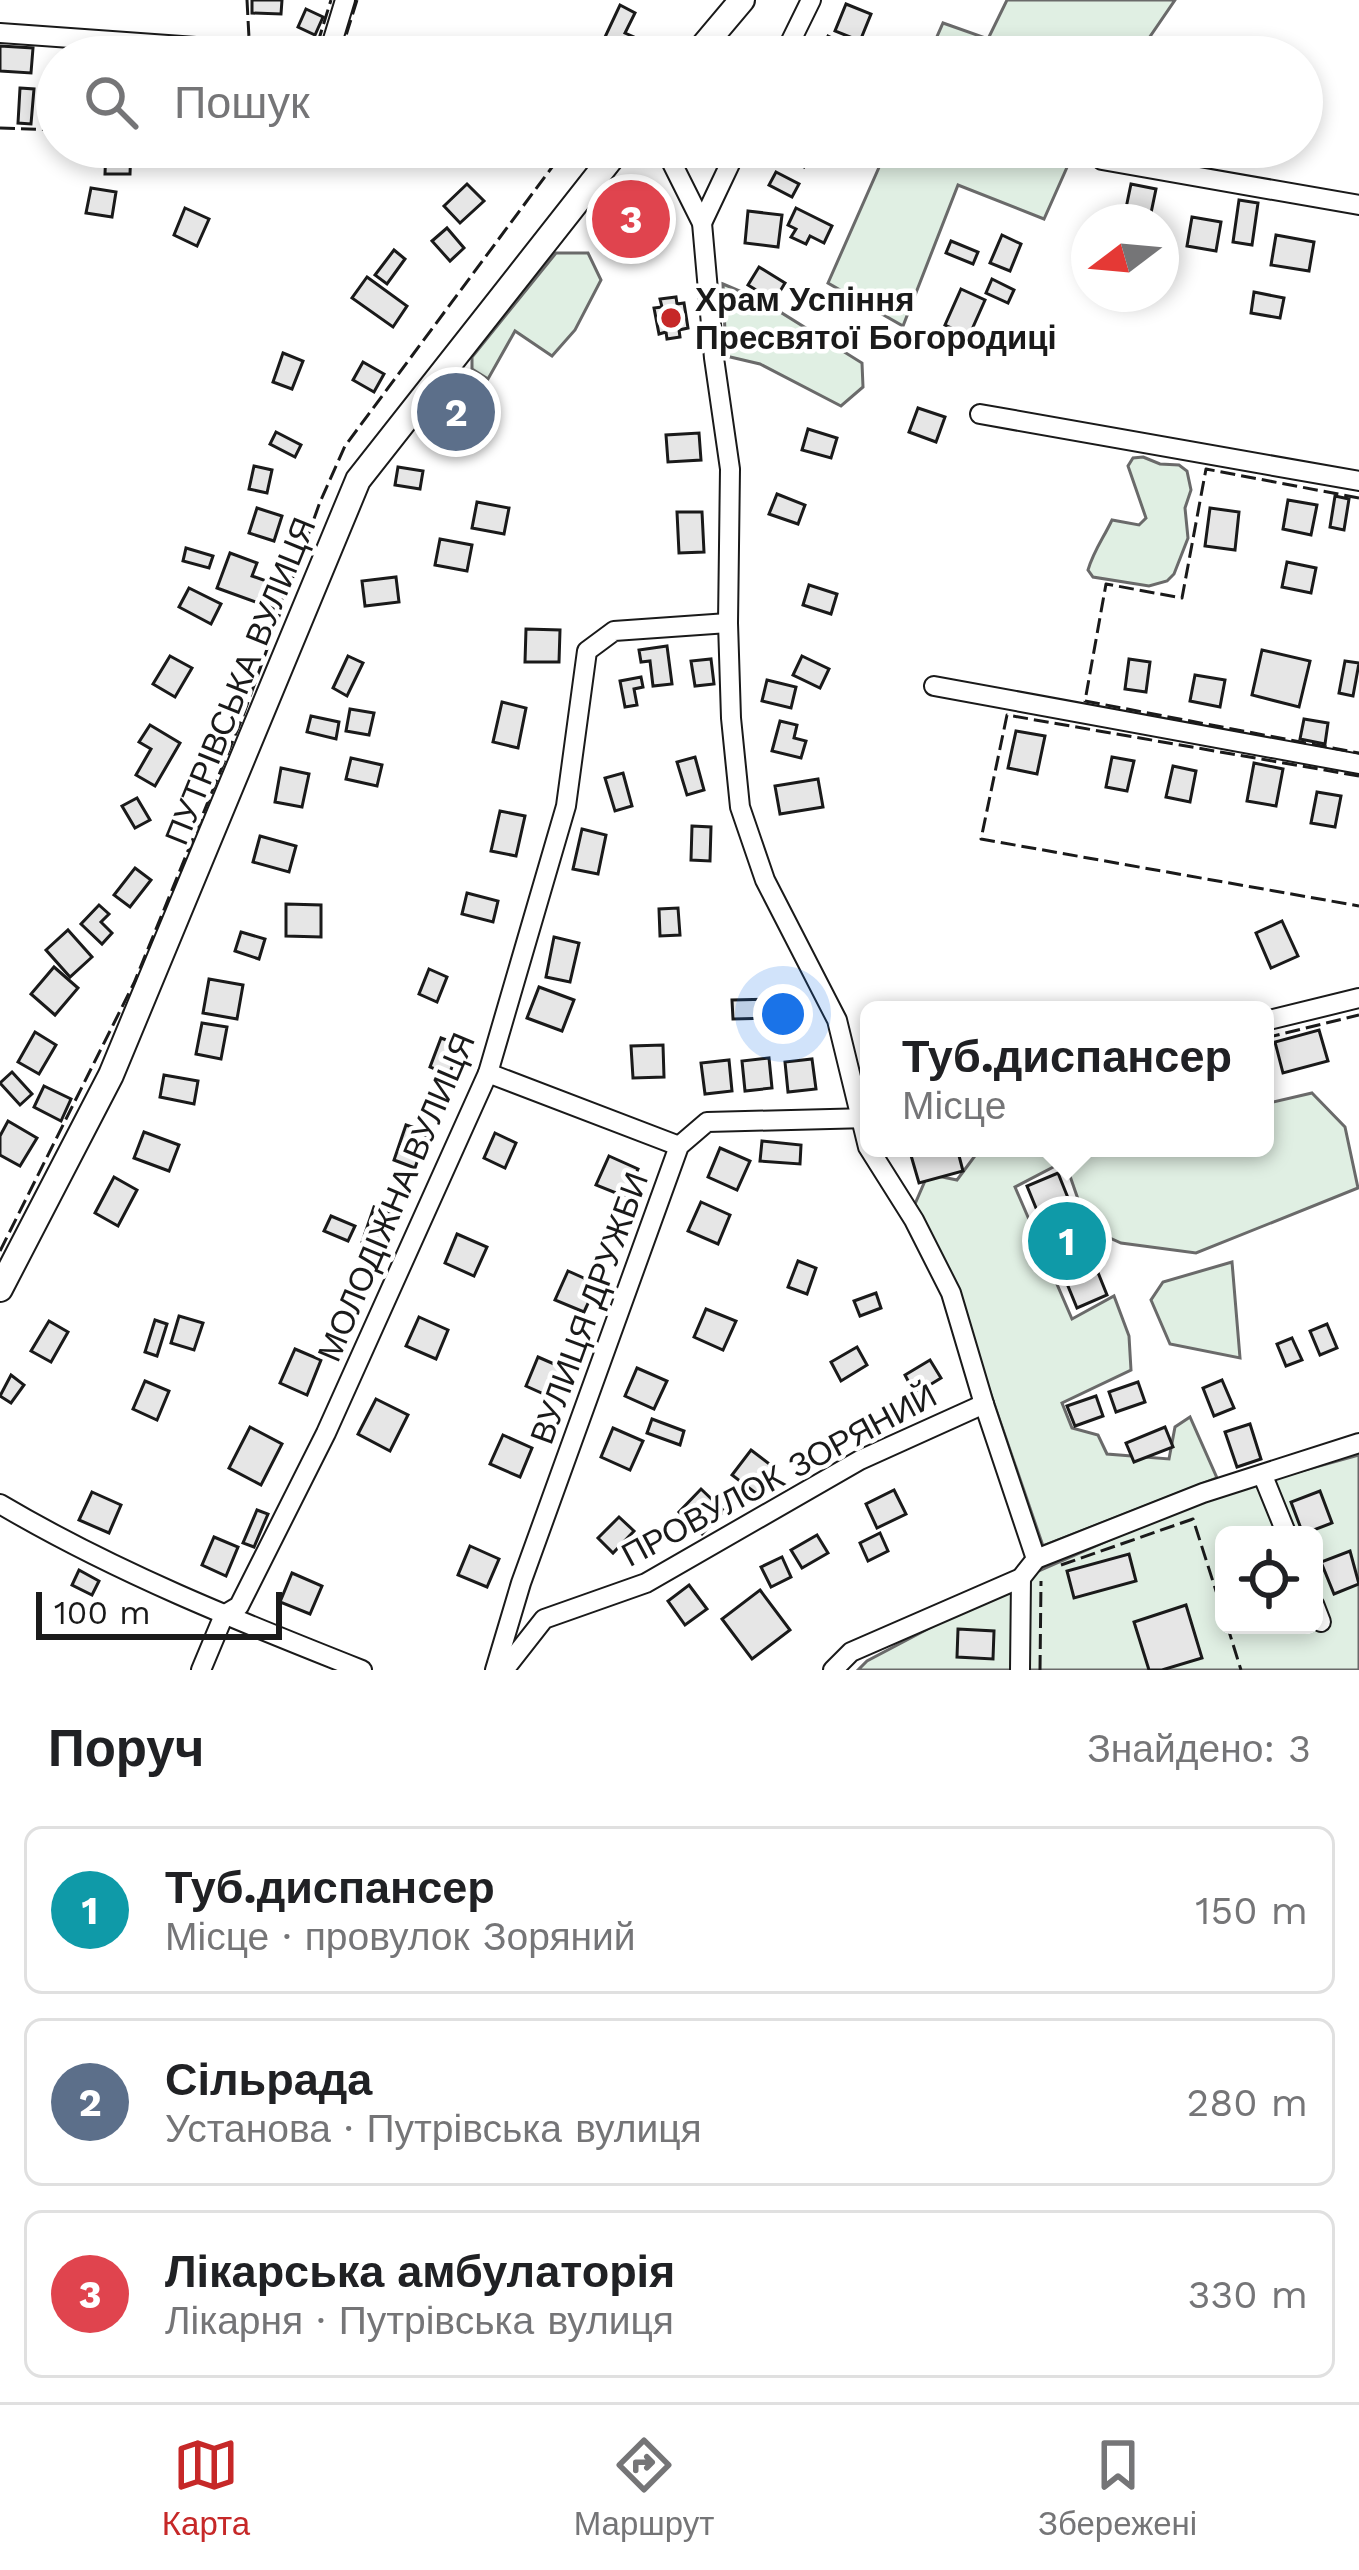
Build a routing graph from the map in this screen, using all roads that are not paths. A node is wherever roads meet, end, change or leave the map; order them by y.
1 (345, 0) edge
2 (742, 0) edge
3 (811, 0) edge
4 (0, 33) edge
5 (42, 36) edge
6 (337, 36) edge
7 (712, 36) edge
8 (793, 36) edge
9 (603, 168) edge
10 (674, 168) edge
11 (728, 168) edge
12 (1148, 168) edge
13 (1359, 205) edge
14 (702, 223) junction
15 (980, 414) dead end
16 (1359, 481) edge
17 (728, 623) junction
18 (934, 686) dead end
19 (1359, 764) edge
20 (1359, 998) edge
21 (1274, 1019) edge
22 (488, 1073) junction
23 (860, 1104) edge
24 (860, 1119) edge
25 (679, 1146) junction
26 (874, 1157) edge
27 (0, 1289) edge
28 (984, 1404) junction
29 (1359, 1443) edge
30 (1263, 1476) junction
31 (0, 1504) edge
32 (1283, 1526) edge
33 (1036, 1559) junction
34 (1021, 1578) junction
35 (521, 1583) junction
36 (224, 1616) junction
37 (544, 1618) junction
38 (201, 1670) edge
39 (362, 1670) edge
40 (495, 1670) edge
41 (504, 1670) edge
42 (833, 1670) edge
43 (1020, 1670) edge

1 - 6 street
2 - 7 main road
3 - 8 street
4 - 5 street
9 - 27 main road, ПУТРІВСЬКА ВУЛИЦЯ
10 - 14 street
11 - 14 street
12 - 13 street
14 - 17 street
15 - 16 street
17 - 22 street, МОЛОДІЖНА ВУЛИЦЯ
17 - 23 street, ПРОВУЛОК ЗОРЯНИЙ
18 - 19 street
20 - 21 street
22 - 25 street
22 - 36 street, МОЛОДІЖНА ВУЛИЦЯ
24 - 25 street, ВУЛИЦЯ ДРУЖБИ
25 - 35 street, ВУЛИЦЯ ДРУЖБИ
26 - 28 street, ПРОВУЛОК ЗОРЯНИЙ
28 - 33 street
28 - 37 street, ПРОВУЛОК ЗОРЯНИЙ
29 - 30 street
30 - 32 street
30 - 33 street
31 - 36 street
33 - 34 street
34 - 42 street
34 - 43 street
35 - 37 street
35 - 40 street, ВУЛИЦЯ ДРУЖБИ
36 - 38 street, МОЛОДІЖНА ВУЛИЦЯ
36 - 39 street
37 - 41 street

